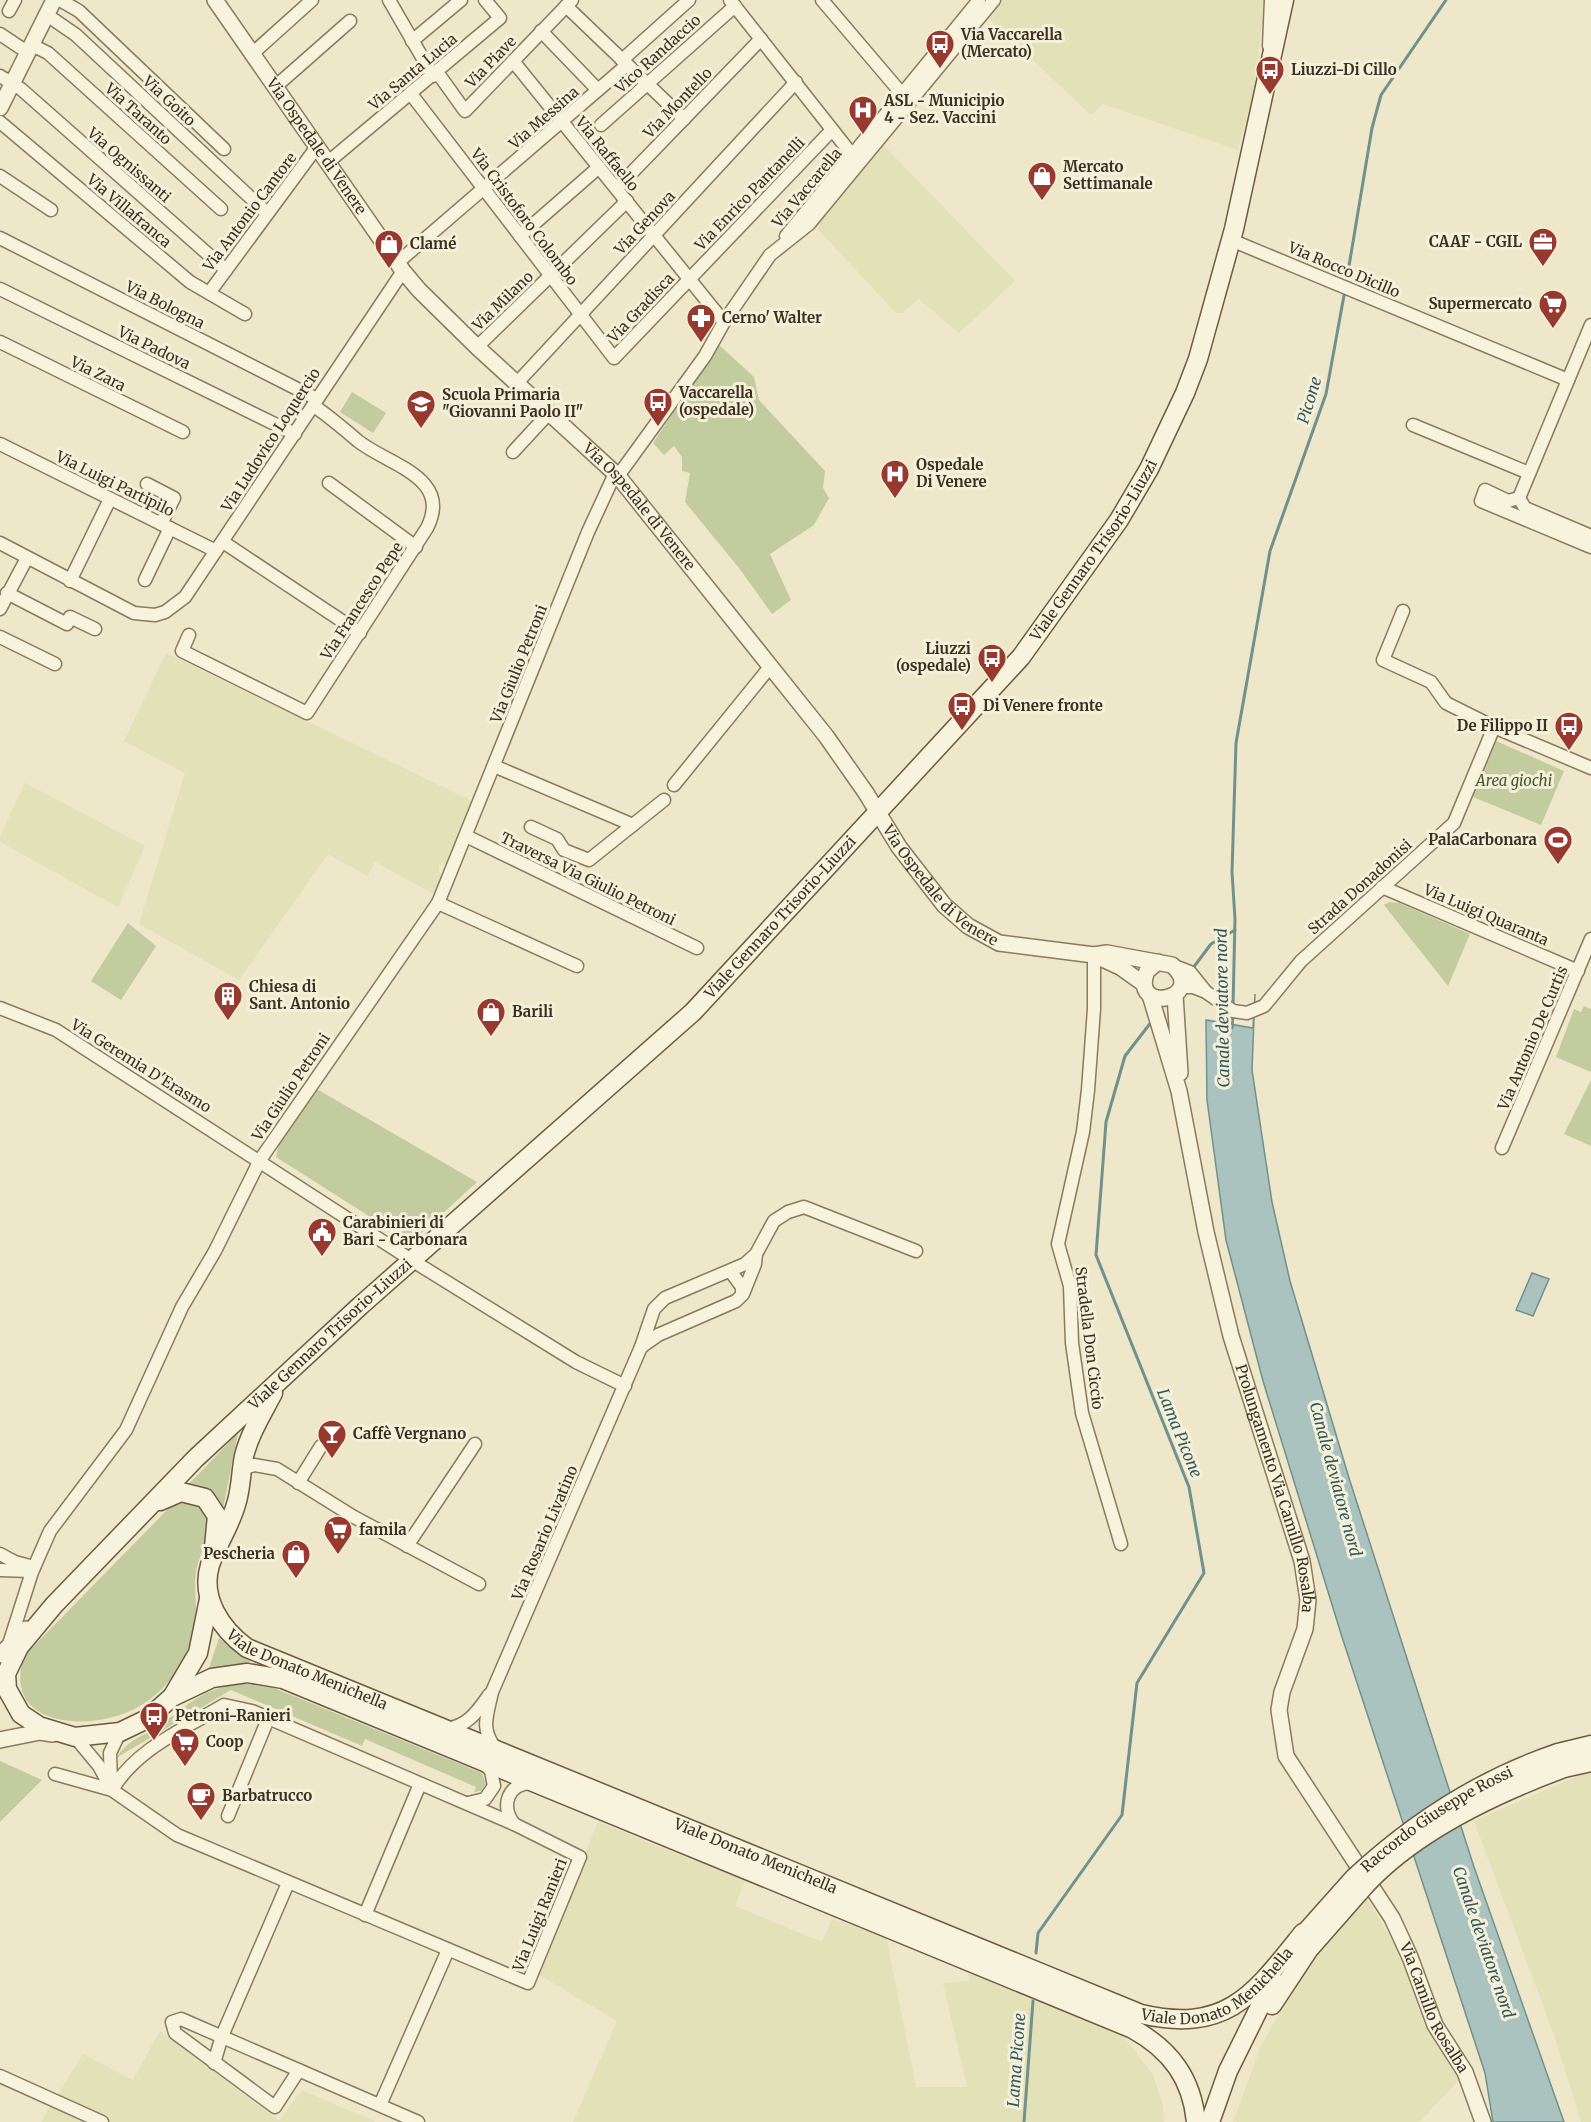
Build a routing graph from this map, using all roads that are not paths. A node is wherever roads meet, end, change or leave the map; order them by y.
1 (54, 0) edge
2 (60, 0) edge
3 (215, 0) edge
4 (312, 0) edge
5 (389, 0) edge
6 (460, 0) edge
7 (689, 0) edge
8 (822, 0) edge
9 (979, 0) edge
10 (994, 0) edge
11 (1271, 0) edge
12 (1284, 0) edge
13 (492, 2) edge
14 (569, 3) edge
15 (733, 3) edge
16 (46, 15) junction
17 (350, 21) dead end
18 (541, 31) junction
19 (0, 34) edge
20 (761, 39) junction
21 (412, 41) junction
22 (29, 48) junction
23 (252, 54) junction
24 (513, 61) junction
25 (1271, 62) junction
26 (624, 63) junction
27 (435, 74) junction
28 (6, 80) edge
29 (796, 82) junction
30 (647, 84) junction
31 (274, 87) junction
32 (598, 90) junction
33 (411, 94) junction
34 (902, 94) junction
35 (0, 108) edge
36 (684, 119) junction
37 (0, 122) edge
38 (562, 122) junction
39 (601, 125) dead end
40 (832, 130) junction
41 (316, 148) junction
42 (224, 149) dead end
43 (853, 156) junction
44 (327, 163) junction
45 (599, 167) junction
46 (0, 176) edge
47 (617, 188) junction
48 (484, 189) junction
49 (627, 201) junction
50 (221, 209) dead end
51 (51, 210) dead end
52 (267, 213) junction
53 (655, 235) junction
54 (520, 236) junction
55 (0, 238) edge
56 (1236, 241) junction
57 (770, 255) junction
58 (400, 267) junction
59 (226, 270) junction
60 (551, 276) junction
61 (690, 279) junction
62 (0, 289) edge
63 (208, 293) junction
64 (245, 314) dead end
65 (580, 315) junction
66 (724, 322) junction
67 (1591, 325) edge
68 (0, 342) edge
69 (477, 347) junction
70 (614, 358) joint
71 (1568, 380) junction
72 (517, 383) junction
73 (316, 402) junction
74 (549, 413) junction
75 (1413, 425) dead end
76 (183, 432) dead end
77 (295, 434) junction
78 (0, 444) edge
79 (513, 452) dead end
80 (1529, 473) junction
81 (618, 476) junction
82 (329, 483) dead end
83 (147, 484) dead end
84 (1519, 498) junction
85 (110, 499) junction
86 (166, 526) junction
87 (1591, 536) edge
88 (0, 543) edge
89 (219, 546) junction
90 (416, 546) junction
91 (1591, 547) edge
92 (27, 558) junction
93 (70, 580) junction
94 (145, 580) dead end
95 (7, 593) junction
96 (0, 609) edge
97 (1403, 611) dead end
98 (95, 629) dead end
99 (360, 633) junction
100 (189, 635) dead end
101 (0, 637) edge
102 (55, 664) dead end
103 (770, 667) junction
104 (1494, 727) junction
105 (494, 766) junction
106 (1591, 768) edge
107 (674, 785) dead end
108 (664, 800) dead end
109 (878, 812) junction
110 (633, 825) junction
111 (531, 827) dead end
112 (466, 836) junction
113 (1382, 887) junction
114 (438, 903) junction
115 (1591, 939) edge
116 (698, 948) dead end
117 (1094, 955) junction
118 (1165, 964) junction
119 (577, 966) dead end
120 (1578, 971) junction
121 (1147, 990) junction
122 (1206, 992) junction
123 (1177, 993) junction
124 (0, 1008) edge
125 (1179, 1091) junction
126 (1502, 1148) dead end
127 (260, 1160) junction
128 (916, 1251) dead end
129 (756, 1254) junction
130 (413, 1261) junction
131 (731, 1272) junction
132 (742, 1295) junction
133 (641, 1347) junction
134 (282, 1379) junction
135 (625, 1386) junction
136 (249, 1441) junction
137 (475, 1444) dead end
138 (321, 1446) dead end
139 (267, 1465) junction
140 (242, 1469) junction
141 (298, 1484) junction
142 (143, 1512) junction
143 (1121, 1544) dead end
144 (407, 1546) junction
145 (0, 1554) edge
146 (211, 1564) junction
147 (32, 1569) junction
148 (0, 1570) edge
149 (478, 1584) dead end
150 (210, 1597) junction
151 (54, 1605) junction
152 (4, 1649) edge
153 (492, 1692) junction
154 (172, 1697) junction
155 (268, 1719) junction
156 (445, 1729) junction
157 (120, 1732) junction
158 (68, 1736) junction
159 (0, 1740) edge
160 (1591, 1745) edge
161 (497, 1750) junction
162 (480, 1761) junction
163 (1561, 1761) junction
164 (1591, 1762) edge
165 (55, 1774) dead end
166 (537, 1783) junction
167 (420, 1784) junction
168 (112, 1790) junction
169 (464, 1802) junction
170 (228, 1816) dead end
171 (514, 1824) junction
172 (288, 1883) junction
173 (1364, 1886) junction
174 (828, 1895) junction
175 (365, 1915) junction
176 (1304, 1933) junction
177 (448, 1950) junction
178 (1137, 2021) junction
179 (222, 2036) junction
180 (214, 2063) junction
181 (299, 2070) junction
182 (0, 2076) edge
183 (380, 2105) junction
184 (102, 2122) edge
185 (418, 2122) edge
186 (1196, 2122) edge
187 (1210, 2122) edge
188 (1221, 2122) edge
189 (1483, 2122) edge

1 - 16 street
2 - 42 street
3 - 23 street, Via Ospedale di Venere
4 - 23 street
5 - 21 street
6 - 21 street
7 - 26 street, Via Messina
8 - 34 street
9 - 34 street, Via Vaccarella
10 - 57 street, Via Vaccarella
11 - 25 street
12 - 25 main road, Viale Gennaro Trisorio-Liuzzi
13 - 27 street, Via Santa Lucia
14 - 18 street, Via Piave
14 - 26 street
15 - 20 street
15 - 30 street, Vico Randaccio
16 - 22 street
16 - 52 street, Via Goito
17 - 31 street
18 - 24 street, Via Piave
18 - 32 street
19 - 22 street, Via Taranto
20 - 29 street
20 - 36 street, Via Montello
21 - 27 street
22 - 28 street
22 - 50 street, Via Taranto
23 - 31 street, Via Ospedale di Venere
24 - 27 street, Via Piave
24 - 38 street, Via Raffaello
25 - 56 main road, Viale Gennaro Trisorio-Liuzzi
26 - 30 street
26 - 32 street, Via Messina
27 - 33 street, Via Santa Lucia
28 - 35 street
28 - 59 street, Via Ognissanti
29 - 40 street
29 - 53 street, Via Genova
30 - 36 street
30 - 39 street, Vico Randaccio
31 - 41 street, Via Ospedale di Venere
32 - 38 street, Via Messina
33 - 44 street, Via Santa Lucia
33 - 48 street, Via Cristoforo Colombo
34 - 43 street, Via Vaccarella
36 - 47 street, Via Montello
37 - 63 street, Via Villafranca
38 - 45 street, Via Raffaello
38 - 48 street, Via Messina
40 - 43 street
40 - 61 street, Via Enrico Pantanelli
41 - 44 street, Via Ospedale di Venere
41 - 52 street, Via Antonio Cantore
43 - 57 street, Via Vaccarella
44 - 58 street, Via Ospedale di Venere
45 - 47 street, Via Raffaello
45 - 54 street
46 - 51 street
47 - 49 street, Via Raffaello
48 - 54 street, Via Cristoforo Colombo
48 - 58 street, Via Messina
49 - 53 street, Via Raffaello
49 - 60 street, Via Milano
52 - 59 street, Via Antonio Cantore
53 - 61 street, Via Raffaello
53 - 65 street, Via Genova
54 - 60 street, Via Cristoforo Colombo
55 - 73 street, Via Bologna
56 - 71 street, Via Rocco Dicillo
56 - 109 main road, Viale Gennaro Trisorio-Liuzzi
57 - 66 street, Via Vaccarella
58 - 69 street, Via Ospedale di Venere
58 - 73 street, Via Ludovico Loquercio
59 - 63 street, Via Antonio Cantore
60 - 65 street, Via Cristoforo Colombo
60 - 69 street, Via Milano
61 - 66 street, Via Raffaello
61 - 70 street, Via Gradisca
62 - 77 street, Via Padova
63 - 64 street, Via Villafranca
65 - 70 street, Via Cristoforo Colombo
65 - 72 street, Via Genova
66 - 81 street, Via Vaccarella
67 - 71 street
68 - 76 street, Via Zara
69 - 72 street, Via Ospedale di Venere
71 - 80 street
72 - 74 street, Via Ospedale di Venere
73 - 77 street, Via Ludovico Loquercio
73 - 90 street, Via Francesco Pepe
74 - 79 street
74 - 81 street, Via Ospedale di Venere
75 - 80 street
77 - 89 street, Via Ludovico Loquercio
78 - 85 street, Via Luigi Partipilo
80 - 84 street
81 - 103 street, Via Ospedale di Venere
81 - 105 street, Via Giulio Petroni
82 - 90 street
83 - 86 street
84 - 87 street
84 - 91 street
85 - 86 street, Via Luigi Partipilo
85 - 93 street
86 - 89 street, Via Luigi Partipilo
86 - 94 street
88 - 92 street
89 - 93 street, Via Ludovico Loquercio
89 - 99 street, Via Luigi Partipilo
90 - 99 street, Via Francesco Pepe
92 - 93 street
92 - 95 street
95 - 96 street
95 - 98 street
97 - 104 street
99 - 100 street, Via Francesco Pepe
101 - 102 street
103 - 107 street
103 - 109 street, Via Ospedale di Venere
104 - 106 street
104 - 113 street, Strada Donadonisi
105 - 110 street
105 - 112 street, Via Giulio Petroni
108 - 110 street
109 - 117 street, Via Ospedale di Venere
109 - 130 main road, Viale Gennaro Trisorio-Liuzzi
110 - 111 street
112 - 114 street, Via Giulio Petroni
112 - 116 street, Traversa Via Giulio Petroni
113 - 120 street, Via Luigi Quaranta
113 - 122 street, Strada Donadonisi
114 - 119 street
114 - 127 street, Via Giulio Petroni
115 - 120 street, Via Antonio De Curtis
117 - 118 street, Via Ospedale di Venere
117 - 121 street, Via Ospedale di Venere
117 - 143 street, Stradella Don Ciccio
118 - 121 street
118 - 122 street, Strada Donadonisi
118 - 123 street
120 - 126 street, Via Antonio De Curtis
121 - 123 street
121 - 125 street, Prolungamento Via Camillo Rosalba
122 - 123 street
123 - 125 street, Prolungamento Via Camillo Rosalba
124 - 127 street, Via Geremia D'Erasmo
125 - 173 street, Prolungamento Via Camillo Rosalba
127 - 130 street, Via Geremia D'Erasmo
127 - 147 street, Via Giulio Petroni
128 - 129 street, Via Rosario Livatino
129 - 131 street, Via Rosario Livatino
129 - 132 street
130 - 134 main road, Viale Gennaro Trisorio-Liuzzi
130 - 135 street
131 - 132 street
131 - 133 street, Via Rosario Livatino
132 - 133 street
133 - 135 street, Via Rosario Livatino
134 - 136 main road, Viale Donato Menichella
134 - 142 main road, Viale Gennaro Trisorio-Liuzzi
135 - 153 street, Via Rosario Livatino
136 - 139 street
136 - 140 main road, Viale Donato Menichella
137 - 144 street
138 - 141 street
139 - 140 street
139 - 141 street
140 - 146 main road, Viale Donato Menichella
141 - 144 street
142 - 146 main road
142 - 151 main road, Viale Gennaro Trisorio-Liuzzi
144 - 149 street
145 - 147 street
146 - 150 main road, Viale Donato Menichella
147 - 148 street
147 - 152 street, Via Giulio Petroni
150 - 154 main road, Viale Donato Menichella
150 - 156 main road, Viale Donato Menichella
151 - 152 street, Viale Gennaro Trisorio-Liuzzi
151 - 158 main road
153 - 156 street
153 - 161 street
154 - 157 main road, Viale Donato Menichella
154 - 162 main road, Viale Donato Menichella
155 - 167 street, Via Luigi Ranieri
155 - 168 street, Via Luigi Ranieri
155 - 170 street
156 - 161 main road, Viale Donato Menichella
157 - 158 main road, Viale Donato Menichella
157 - 168 street
158 - 159 street, Viale Donato Menichella
158 - 168 street
160 - 163 main road, Raccordo Giuseppe Rossi
161 - 174 main road, Viale Donato Menichella
162 - 166 main road, Viale Donato Menichella
162 - 169 street
163 - 164 main road
163 - 173 main road, bridge
163 - 173 main road, Raccordo Giuseppe Rossi, bridge
165 - 168 street, Via Luigi Ranieri
166 - 171 street
166 - 174 main road, Viale Donato Menichella
167 - 169 street, Via Luigi Ranieri
167 - 175 street
168 - 172 street, Via Luigi Ranieri
169 - 171 street, Via Luigi Ranieri
171 - 177 street, Via Luigi Ranieri
172 - 175 street, Via Luigi Ranieri
172 - 179 street
173 - 176 main road
173 - 188 main road
173 - 189 street, Via Camillo Rosalba
174 - 178 main road, Viale Donato Menichella
175 - 177 street, Via Luigi Ranieri
176 - 178 main road, Viale Donato Menichella
176 - 187 main road
177 - 183 street
178 - 186 main road, Viale Donato Menichella
179 - 180 street
179 - 180 street
179 - 181 street
180 - 181 street
181 - 183 street
182 - 184 street
183 - 185 street

